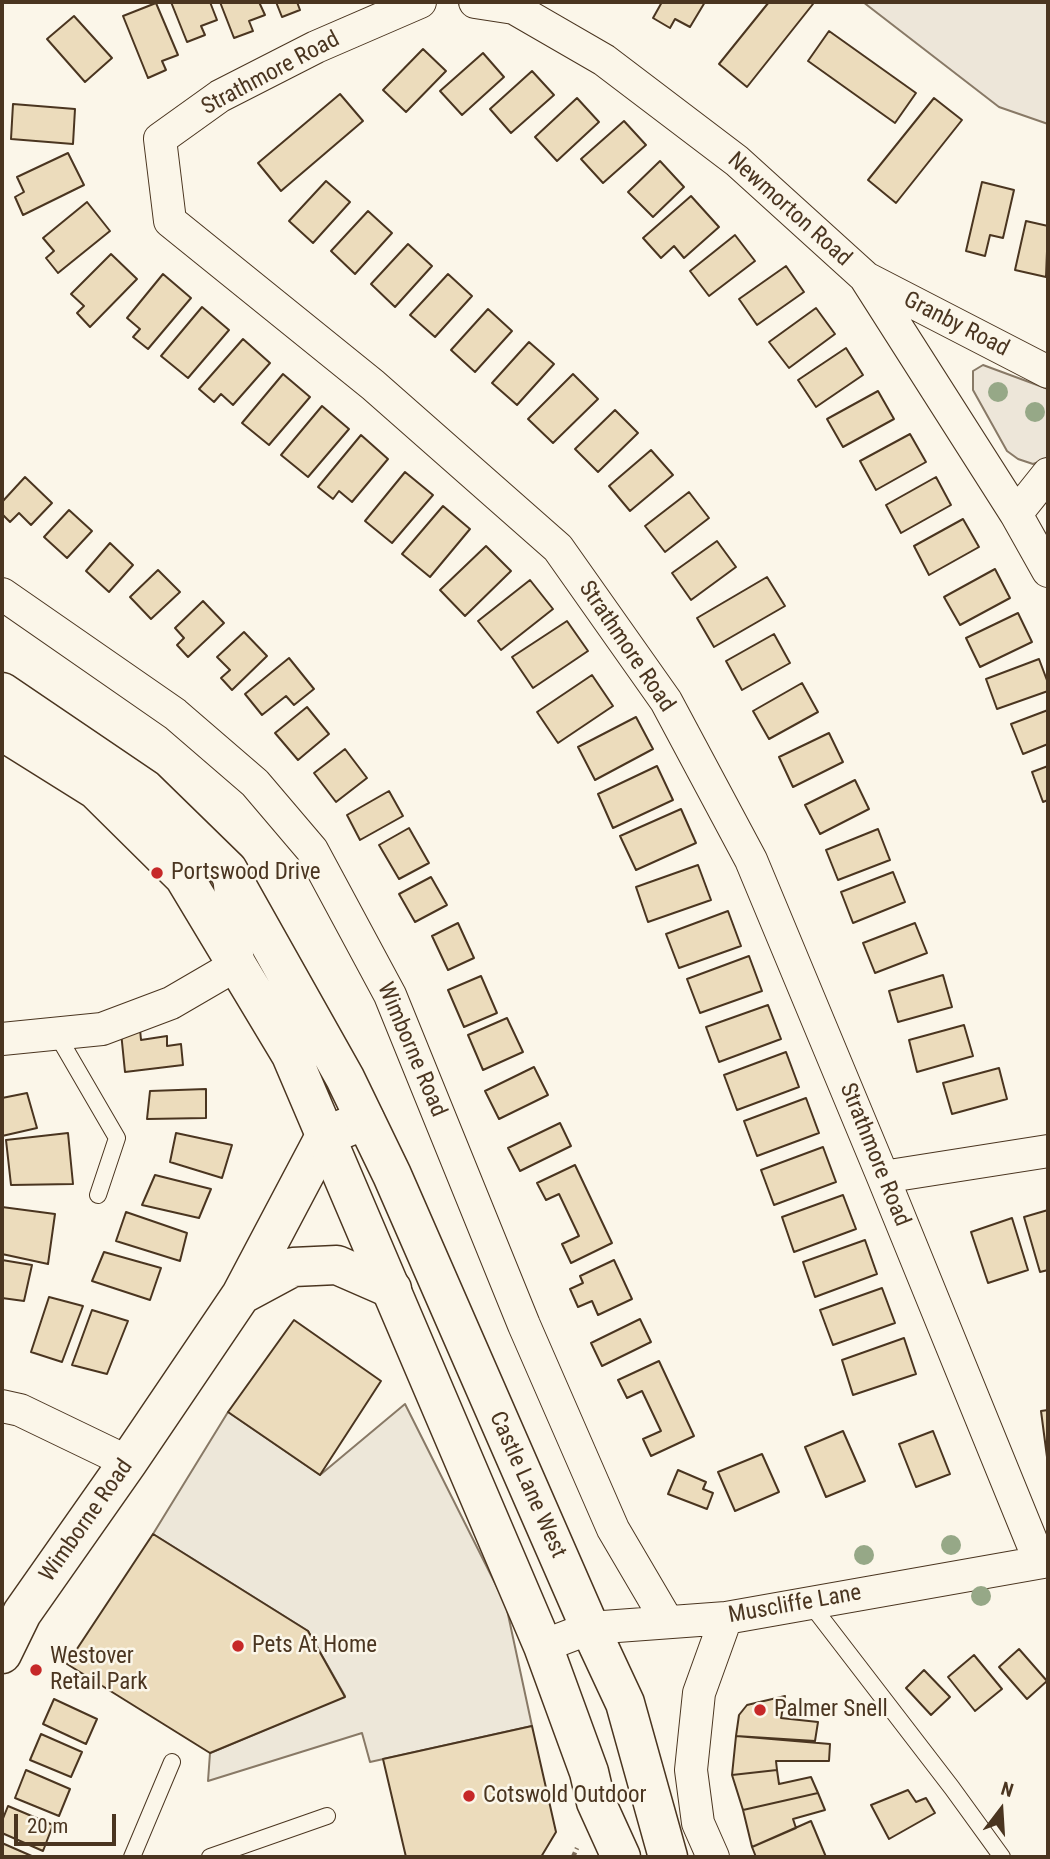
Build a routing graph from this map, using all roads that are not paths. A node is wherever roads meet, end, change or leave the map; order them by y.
1 (420, 2) edge
2 (475, 2) edge
3 (865, 277) junction
4 (1048, 372) edge
5 (1048, 474) edge
6 (1016, 514) junction
7 (1048, 571) edge
8 (2, 594) edge
9 (2, 692) edge
10 (2, 731) edge
11 (228, 870) junction
12 (238, 964) junction
13 (56, 1033) junction
14 (2, 1039) edge
15 (365, 1120) junction
16 (325, 1136) junction
17 (1048, 1151) edge
18 (883, 1177) junction
19 (98, 1195) dead end
20 (392, 1289) junction
21 (241, 1295) junction
22 (2, 1406) edge
23 (128, 1462) junction
24 (1044, 1562) edge
25 (809, 1602) junction
26 (726, 1618) junction
27 (667, 1621) junction
28 (590, 1629) junction
29 (543, 1646) junction
30 (2, 1654) edge
31 (172, 1762) dead end
32 (327, 1816) dead end
33 (132, 1857) edge
34 (210, 1857) edge
35 (621, 1857) edge
36 (668, 1857) edge
37 (713, 1857) edge
38 (1002, 1857) edge

1 - 18 street, Strathmore Road
2 - 3 street, Newmorton Road
3 - 4 street, Granby Road
3 - 6 street, Newmorton Road
5 - 6 street
6 - 7 street, Newmorton Road
8 - 27 street, Wimborne Road
9 - 11 main road
10 - 12 main road
11 - 12 street
11 - 15 main road
12 - 13 street
12 - 16 main road
13 - 14 street
13 - 19 lane
15 - 16 main road
15 - 28 main road, Castle Lane West
16 - 20 main road, Castle Lane West
16 - 21 main road, Wimborne Road
17 - 18 street
18 - 24 street, Strathmore Road
20 - 21 main road
20 - 29 main road, Castle Lane West
21 - 23 main road, Wimborne Road
22 - 23 street
23 - 30 main road, Wimborne Road
24 - 25 street, Muscliffe Lane
25 - 26 street, Muscliffe Lane
25 - 38 lane
26 - 27 street, Muscliffe Lane
26 - 37 street
27 - 28 street, Muscliffe Lane
28 - 29 street, Muscliffe Lane
28 - 36 main road, Castle Lane West
29 - 35 main road, Castle Lane West
31 - 33 lane
32 - 34 lane

